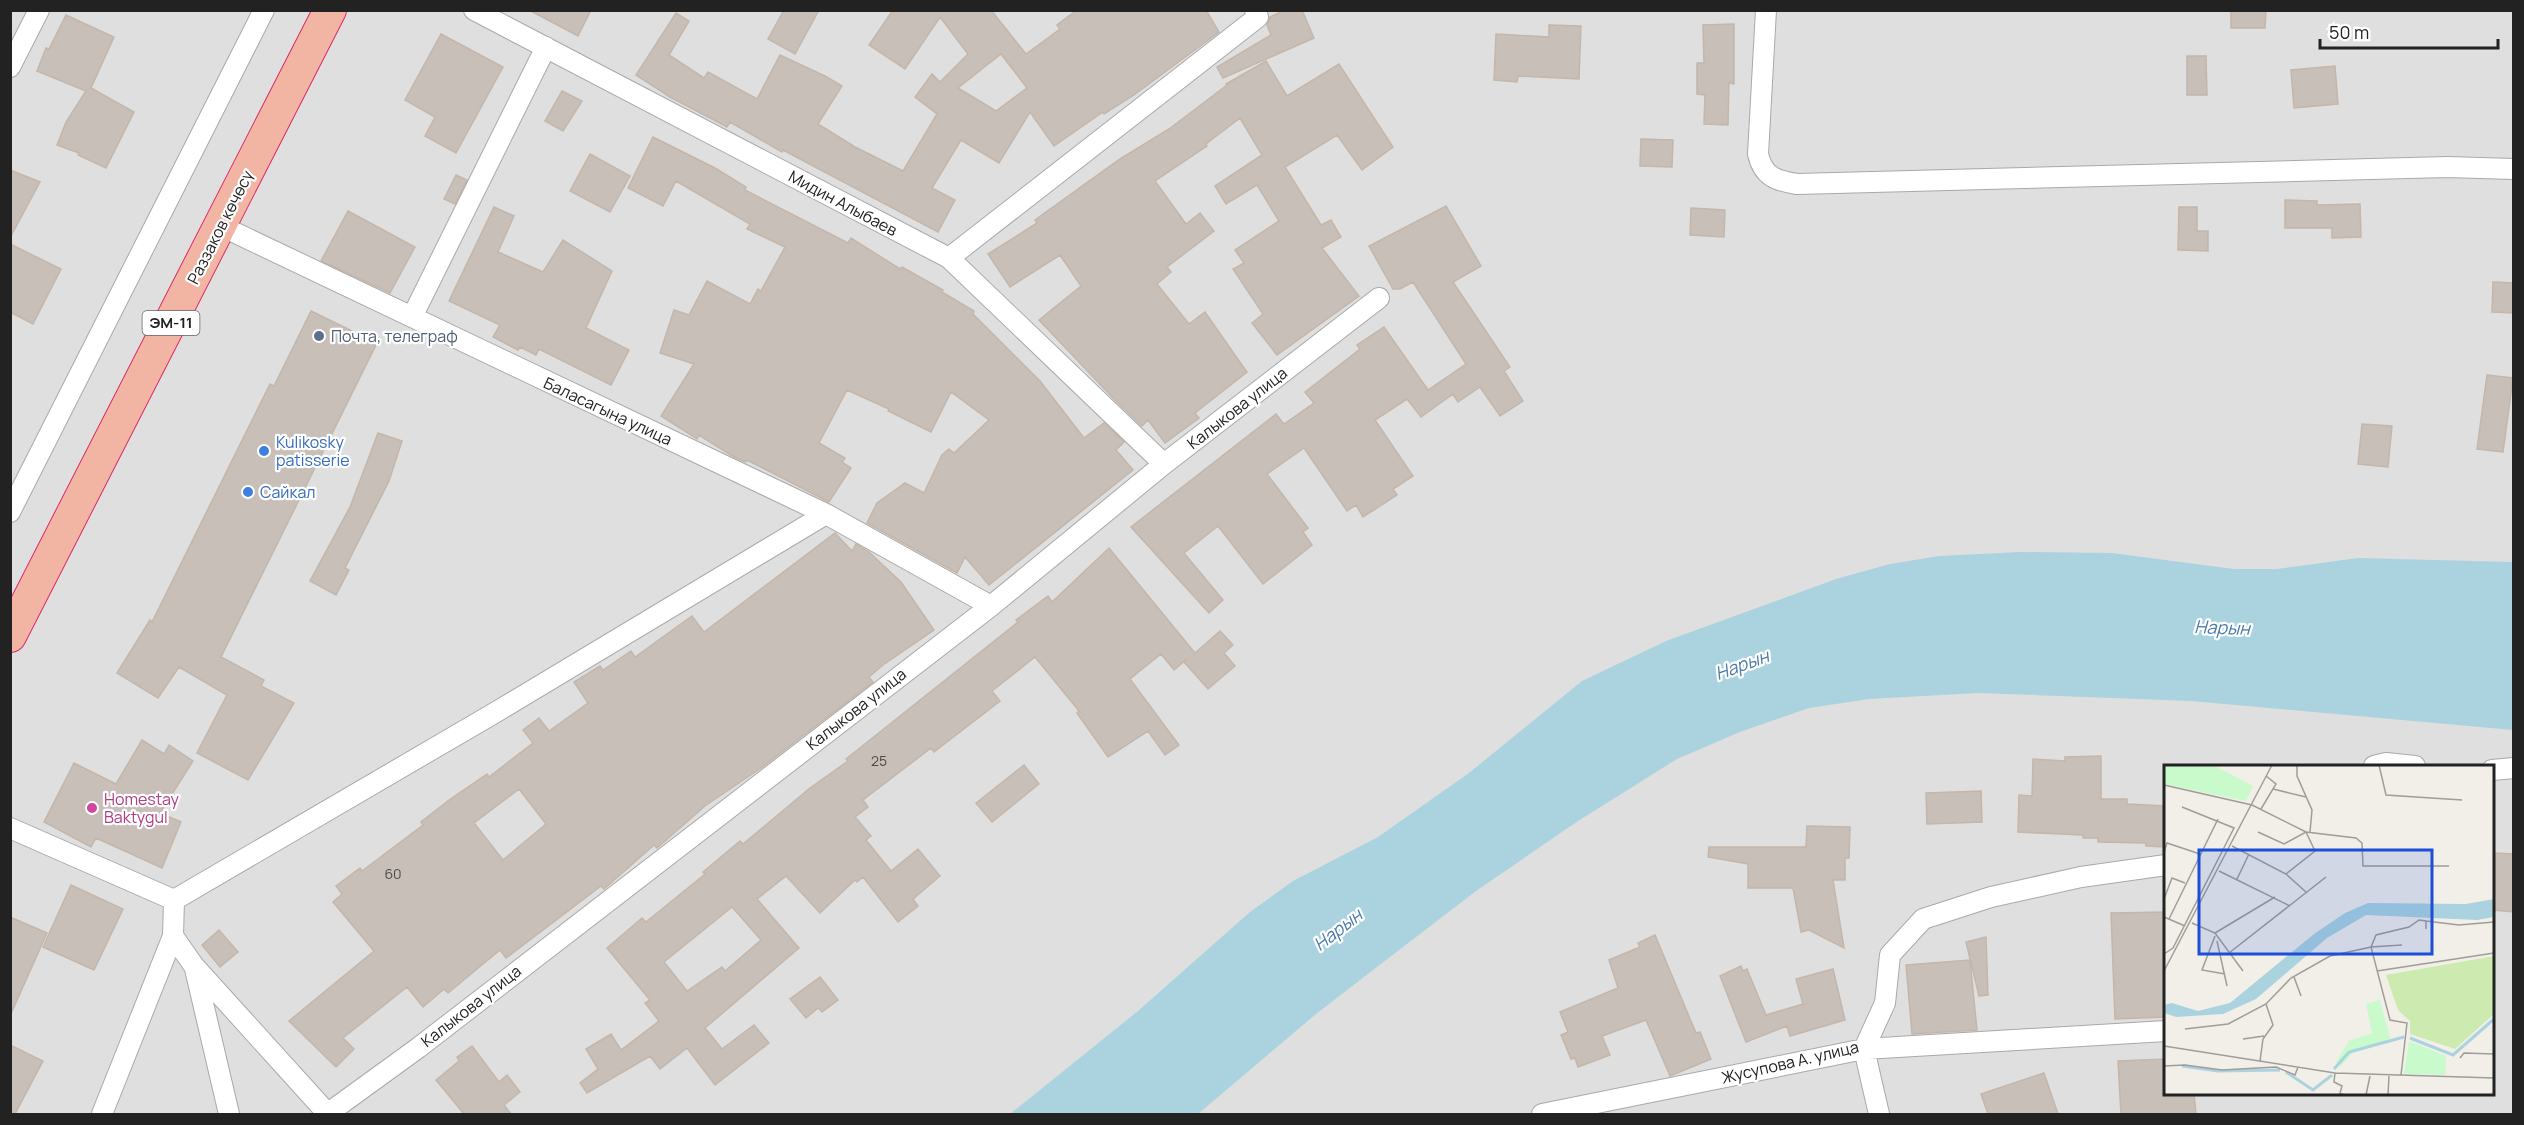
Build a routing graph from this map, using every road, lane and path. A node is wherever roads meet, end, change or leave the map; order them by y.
1 (39, 10) edge
2 (264, 10) edge
3 (330, 10) edge
4 (474, 10) edge
5 (1255, 10) edge
6 (1766, 10) edge
7 (546, 47) junction
8 (13, 55) edge
9 (2514, 169) edge
10 (221, 226) junction
11 (949, 258) junction
12 (1379, 298) dead end
13 (412, 317) junction
14 (1164, 464) junction
15 (10, 512) edge
16 (826, 514) junction
17 (991, 606) junction
18 (10, 636) edge
19 (2378, 765) edge
20 (2405, 765) edge
21 (2514, 768) edge
22 (2494, 771) edge
23 (10, 828) edge
24 (2164, 865) edge
25 (174, 900) junction
26 (173, 936) junction
27 (194, 966) junction
28 (2164, 1031) edge
29 (1864, 1049) junction
30 (102, 1114) edge
31 (229, 1114) edge
32 (327, 1114) edge
33 (1542, 1114) edge
34 (1879, 1114) edge

1 - 8 street
2 - 15 street
3 - 10 highway, Раззаков көчөсү / ЭМ-11
4 - 7 street, Мидин Алыбаев
5 - 11 street
6 - 9 street
7 - 11 street, Мидин Алыбаев
7 - 13 street
10 - 13 street, Баласагына улица
10 - 18 highway, Раззаков көчөсү / ЭМ-11
11 - 14 street, Мидин Алыбаев
12 - 14 street, Калыкова улица
13 - 16 street, Баласагына улица
14 - 17 street, Калыкова улица
16 - 17 street, Баласагына улица
16 - 25 street
17 - 32 street, Калыкова улица
19 - 20 street
21 - 22 street
23 - 25 street
24 - 29 street, Жусупова А. улица
25 - 26 street
26 - 27 street
26 - 30 street
27 - 31 street
27 - 32 street
28 - 29 street
29 - 33 street, Жусупова А. улица
29 - 34 street

